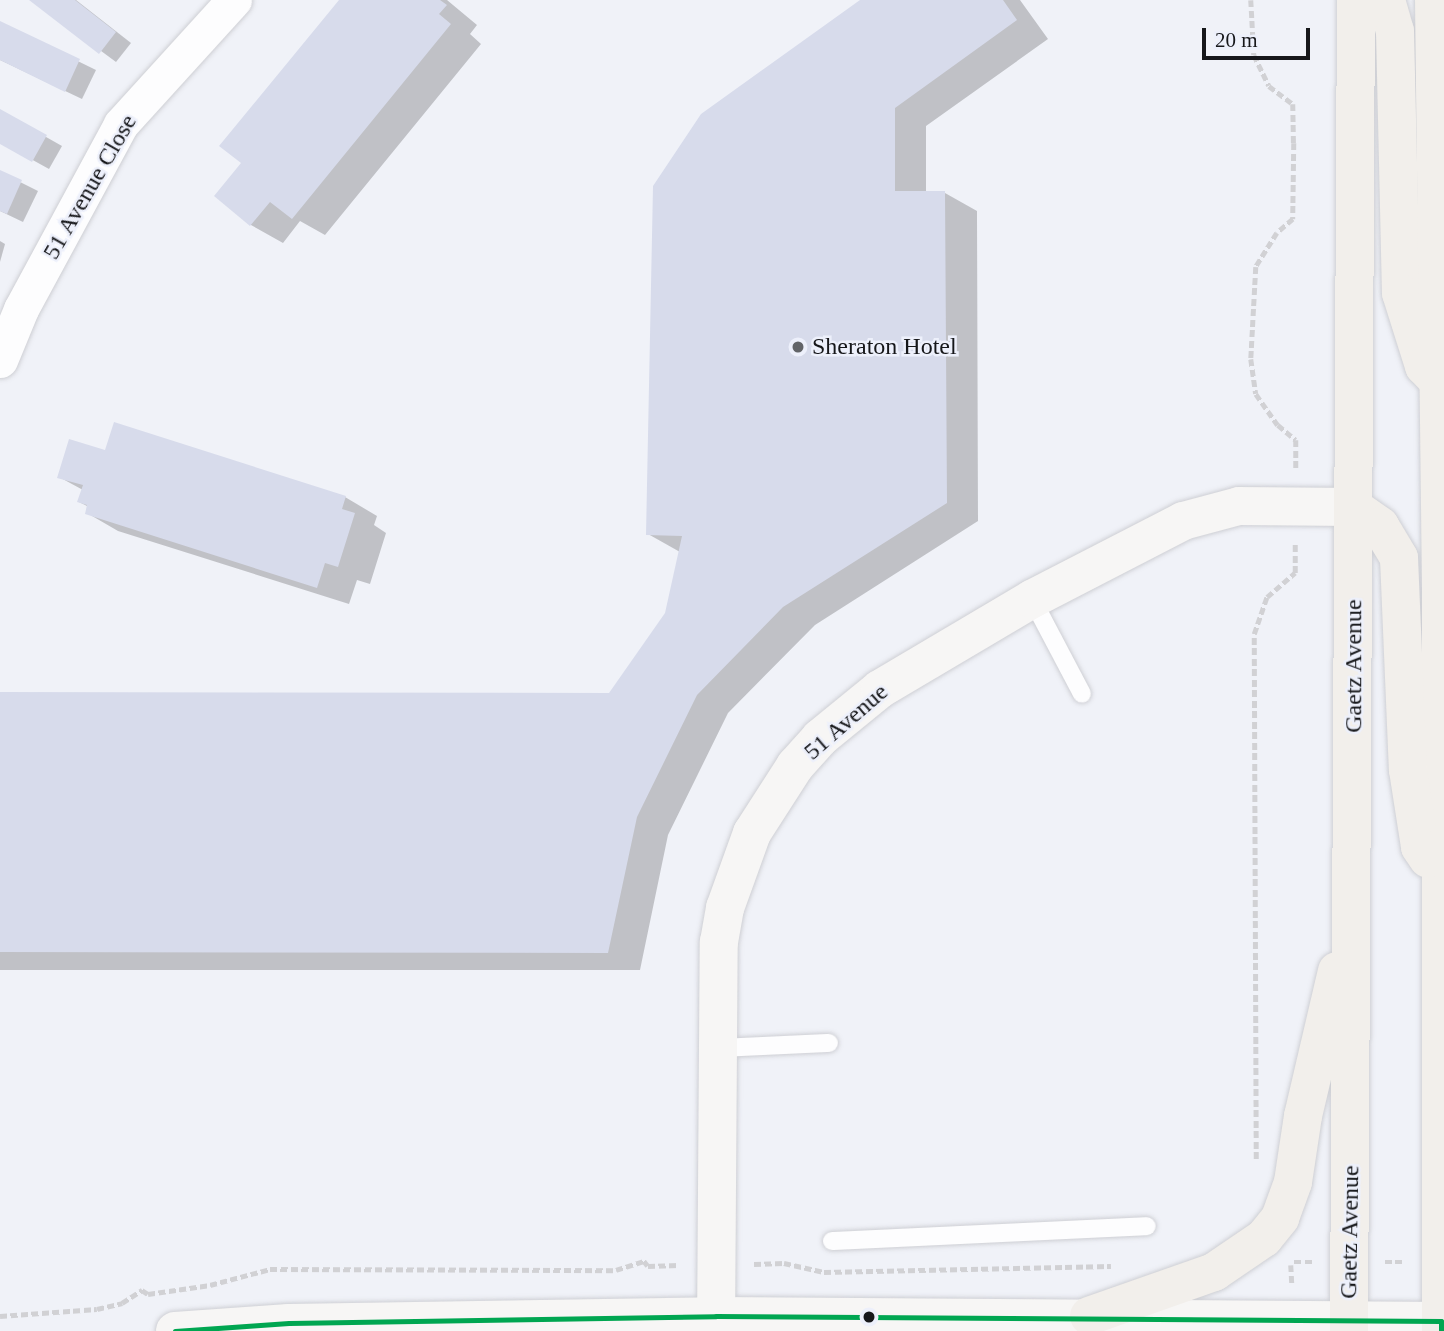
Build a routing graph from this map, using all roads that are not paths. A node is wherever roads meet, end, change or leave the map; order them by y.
1 (234, 0) edge
2 (1356, 0) edge
3 (1386, 0) edge
4 (1434, 0) edge
5 (0, 360) edge
6 (1441, 383) edge
7 (1353, 507) junction
8 (1443, 585) edge
9 (1032, 599) junction
10 (1082, 694) dead end
11 (1441, 879) junction
12 (1354, 901) junction
13 (829, 1043) dead end
14 (718, 1048) junction
15 (1443, 1067) edge
16 (1147, 1226) dead end
17 (832, 1241) dead end
18 (1089, 1316) junction
19 (1442, 1324) edge
20 (1349, 1325) edge
21 (708, 1326) edge
22 (175, 1331) edge
23 (1015, 1331) edge

1 - 5 street, 51 Avenue Close
2 - 7 main road, Gaetz Avenue
3 - 6 main road
4 - 6 main road
6 - 8 main road
7 - 9 main road, 51 Avenue
7 - 11 main road
7 - 12 main road, Gaetz Avenue
8 - 11 main road
9 - 10 lane
9 - 14 main road, 51 Avenue
11 - 15 main road
12 - 18 main road
12 - 20 main road, Gaetz Avenue
13 - 14 lane
14 - 21 main road, 51 Avenue
15 - 19 main road
16 - 17 lane
18 - 20 main road
18 - 21 main road
18 - 23 main road
19 - 20 main road
21 - 22 main road

